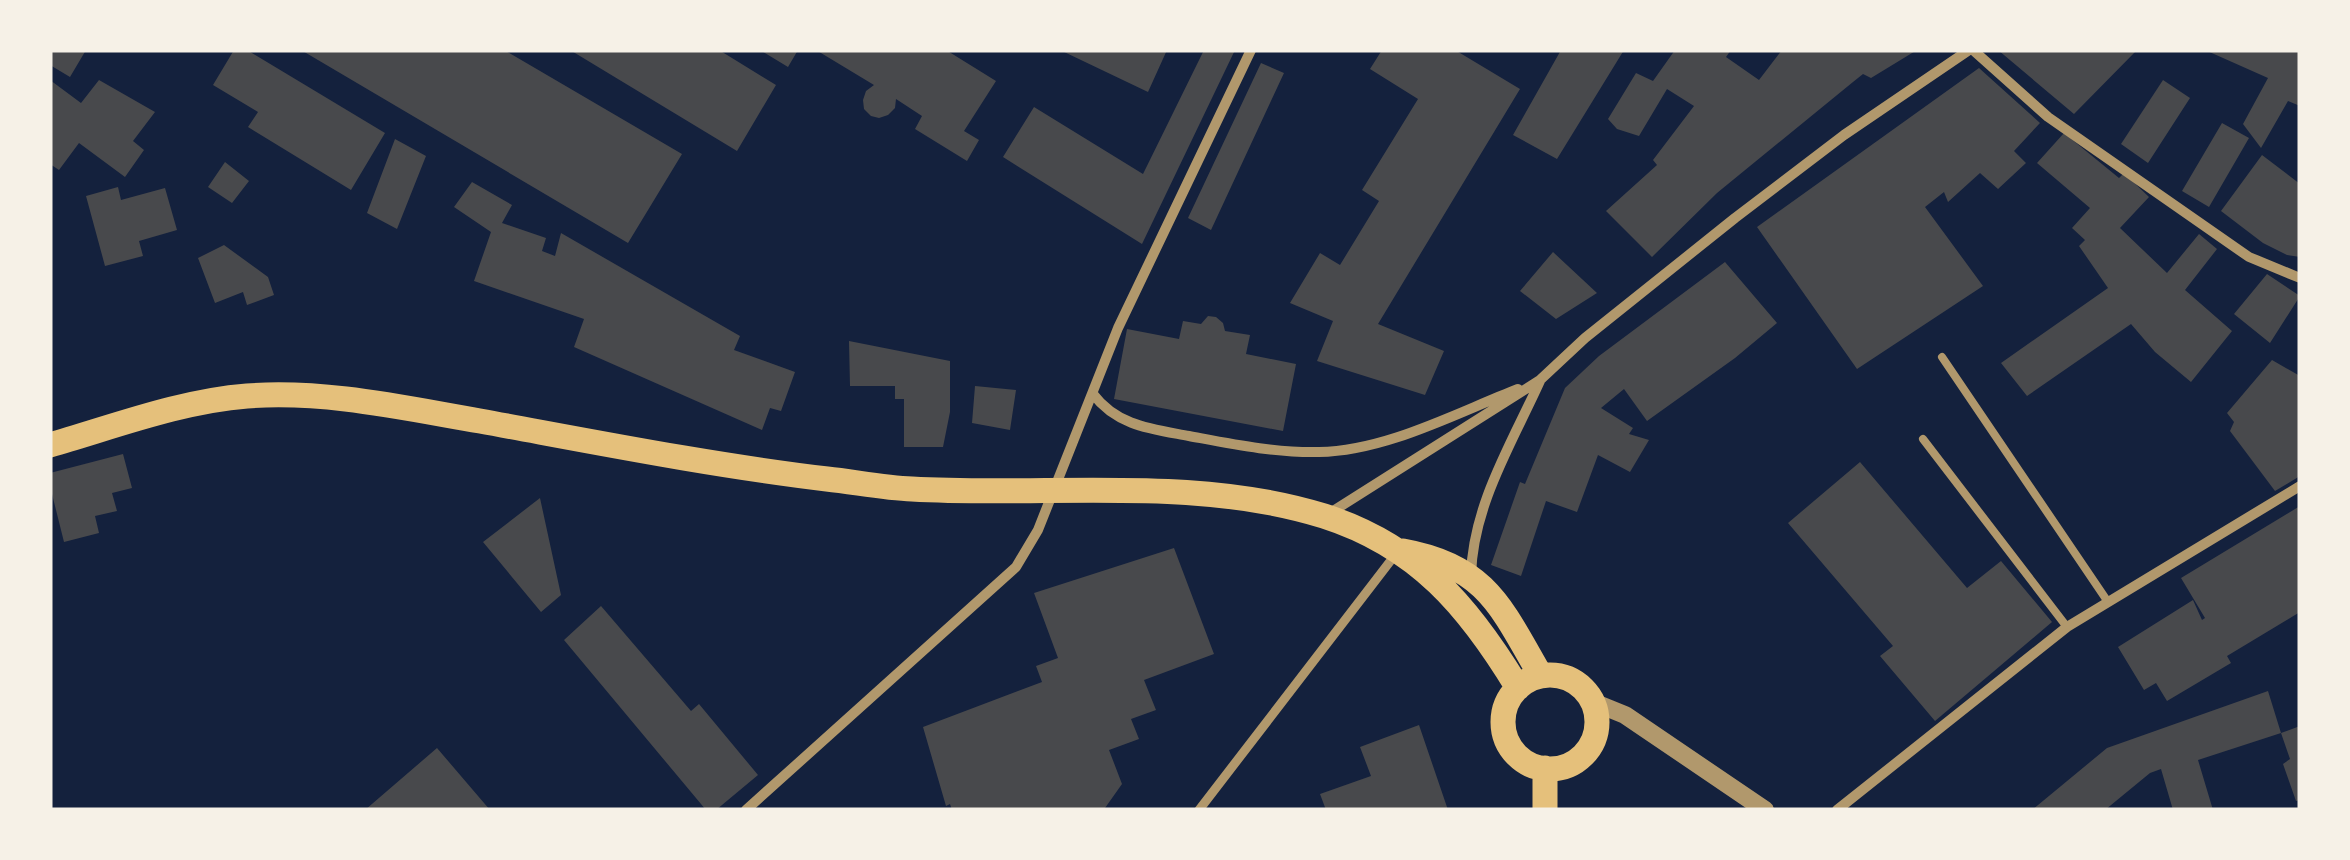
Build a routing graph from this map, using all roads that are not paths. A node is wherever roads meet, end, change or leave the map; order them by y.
1 (1252, 50) edge
2 (1971, 50) edge
3 (2300, 278) edge
4 (1942, 358) dead end
5 (1540, 380) junction
6 (1093, 394) junction
7 (1923, 439) dead end
8 (50, 446) edge
9 (2300, 486) edge
10 (1053, 491) junction
11 (1325, 516) junction
12 (1398, 550) junction
13 (1472, 575) junction
14 (2108, 602) junction
15 (2067, 627) junction
16 (1530, 682) junction
17 (1593, 702) junction
18 (1545, 768) junction
19 (746, 810) edge
20 (1198, 810) edge
21 (1545, 810) edge
22 (1765, 810) edge
23 (1837, 810) edge

1 - 6 street
2 - 3 street
2 - 5 street
4 - 14 lane
5 - 6 street
5 - 11 street
5 - 13 street
6 - 10 street
7 - 15 lane
8 - 10 main road
9 - 14 street
10 - 11 main road
10 - 19 street
11 - 12 main road
12 - 13 main road
12 - 16 main road
12 - 20 street
13 - 16 main road
14 - 15 street
15 - 23 street
16 - 17 main road
16 - 18 main road
17 - 18 main road
17 - 22 street
18 - 21 main road

